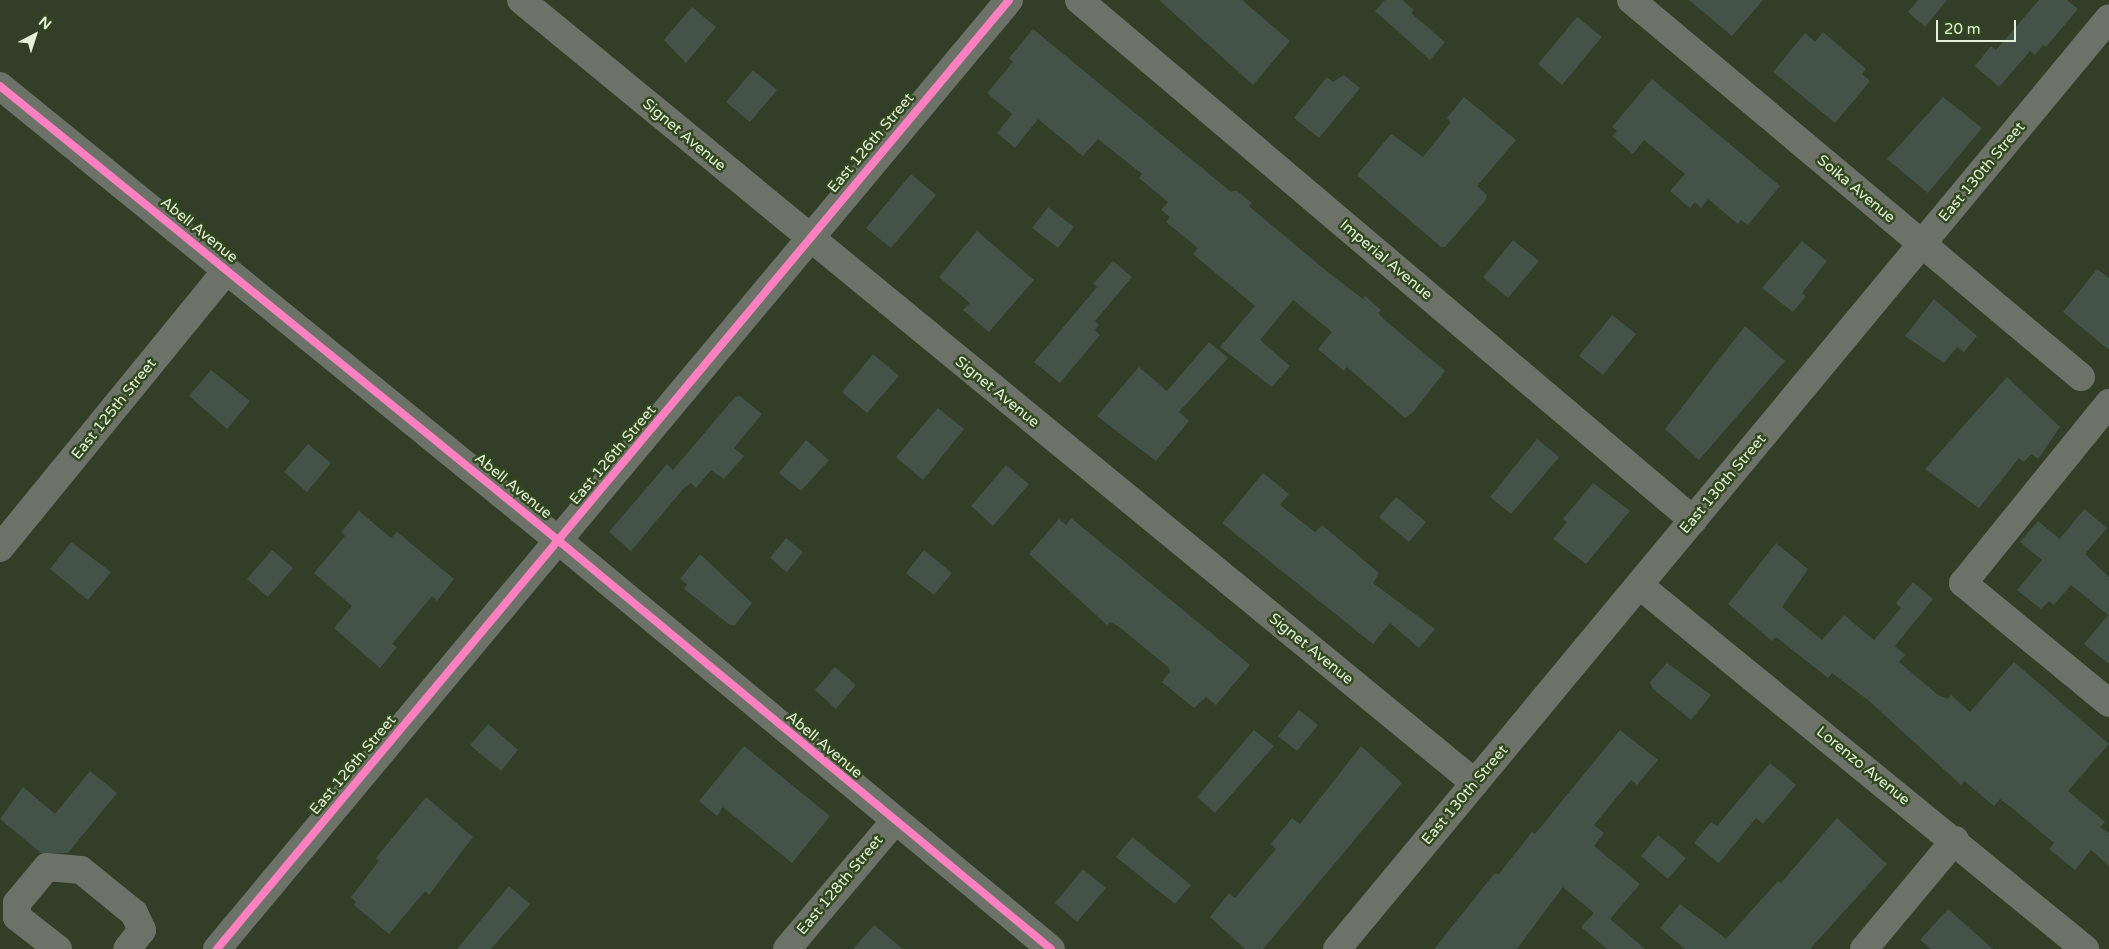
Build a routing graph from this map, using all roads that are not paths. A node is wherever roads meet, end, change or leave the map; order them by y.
1 (521, 0) edge
2 (1009, 0) edge
3 (1079, 0) edge
4 (1632, 0) edge
5 (2109, 18) edge
6 (0, 86) edge
7 (810, 238) junction
8 (1922, 244) junction
9 (227, 270) junction
10 (2081, 377) dead end
11 (2109, 403) edge
12 (1693, 520) junction
13 (559, 541) junction
14 (0, 548) edge
15 (1639, 585) junction
16 (2109, 703) edge
17 (1475, 784) junction
18 (894, 822) junction
19 (1955, 840) junction
20 (58, 949) edge
21 (127, 949) edge
22 (217, 949) edge
23 (787, 949) edge
24 (1051, 949) edge
25 (1337, 949) edge
26 (1864, 949) edge
27 (2085, 949) edge

1 - 7 street, Signet Avenue
2 - 7 street, East 126th Street
3 - 12 street, Imperial Avenue
4 - 8 street, Soika Avenue
5 - 8 street, East 130th Street
6 - 9 street, Abell Avenue
7 - 13 street, East 126th Street
7 - 17 street, Signet Avenue
8 - 10 street, Soika Avenue
8 - 12 street, East 130th Street
9 - 13 street, Abell Avenue
9 - 14 street, East 125th Street
11 - 16 street
12 - 15 street, East 130th Street
13 - 18 street, Abell Avenue
13 - 22 street, East 126th Street
15 - 17 street, East 130th Street
15 - 19 street, Lorenzo Avenue
17 - 25 street, East 130th Street
18 - 23 street, East 128th Street
18 - 24 street, Abell Avenue
19 - 26 street
19 - 27 street, Lorenzo Avenue
20 - 21 street

